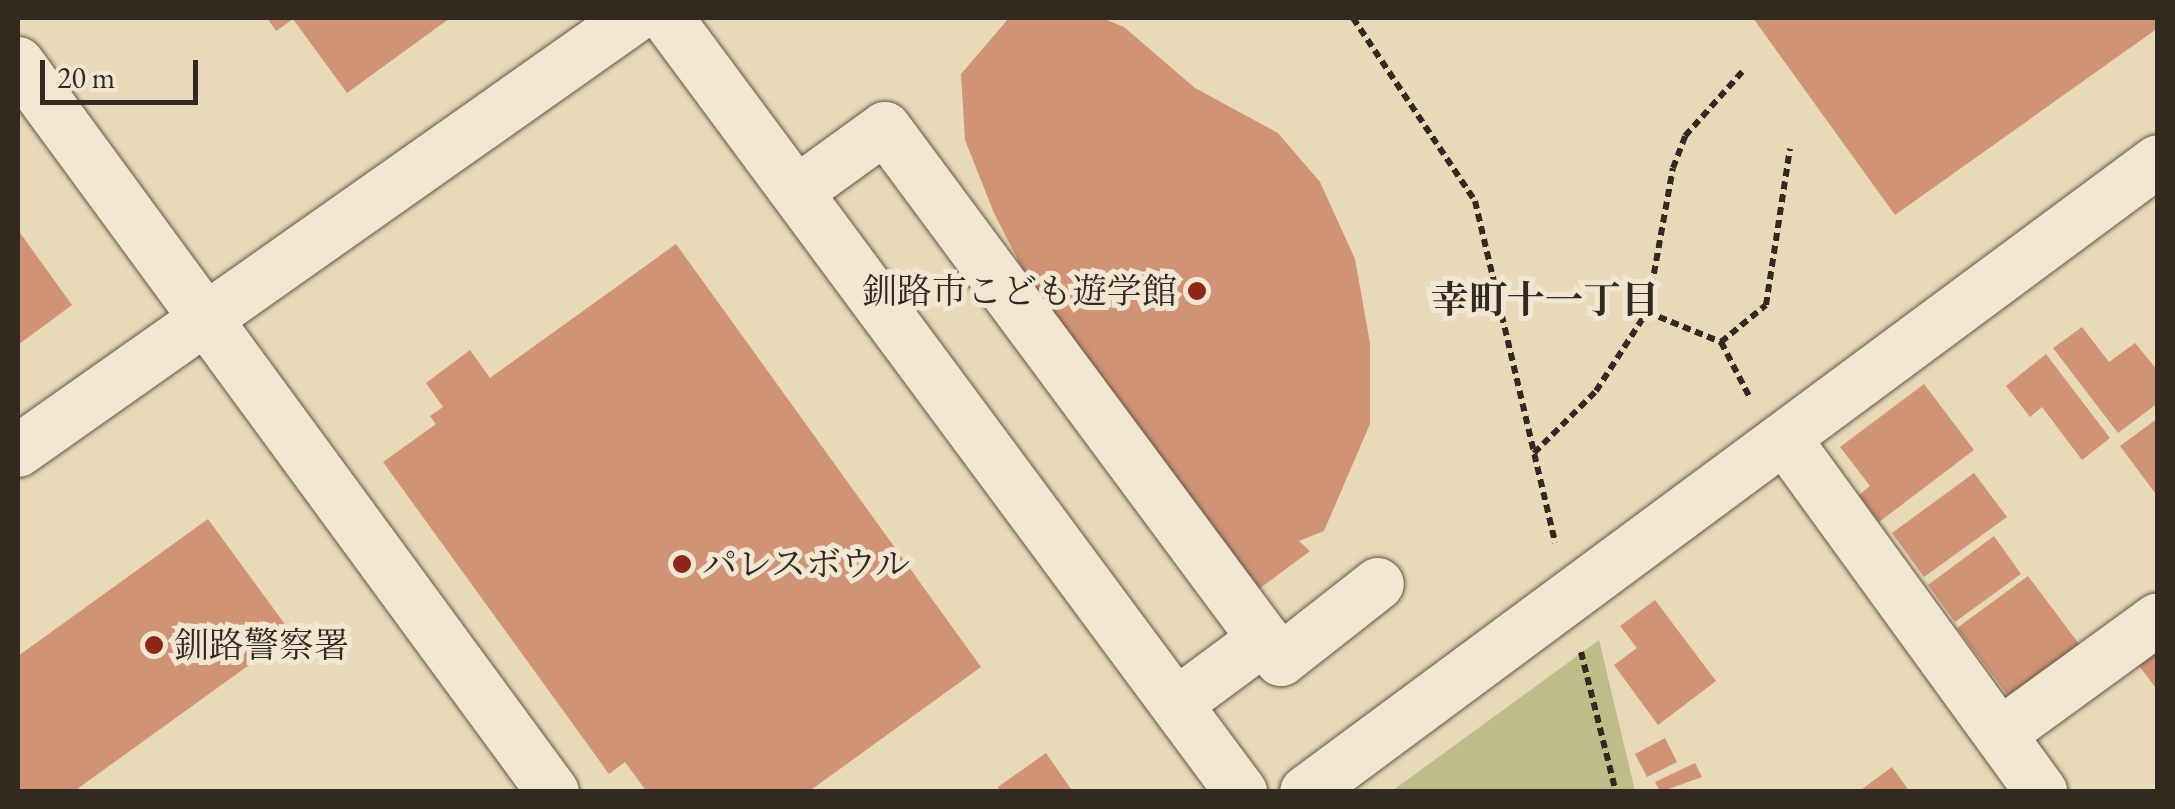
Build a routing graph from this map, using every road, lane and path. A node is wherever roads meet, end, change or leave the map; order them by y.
1 (633, 18) edge
2 (666, 18) edge
3 (1353, 18) edge
4 (18, 63) edge
5 (1742, 71) dead end
6 (1790, 149) dead end
7 (2158, 161) edge
8 (798, 191) junction
9 (1647, 312) junction
10 (204, 316) junction
11 (1721, 342) junction
12 (1776, 446) junction
13 (18, 451) edge
14 (1534, 453) junction
15 (1378, 584) dead end
16 (1568, 597) junction
17 (2158, 619) edge
18 (1264, 639) junction
19 (1176, 704) junction
20 (2000, 734) junction
21 (553, 792) edge
22 (1241, 792) edge
23 (1306, 792) edge
24 (1616, 792) edge
25 (2041, 792) edge

1 - 10 street
2 - 8 street
3 - 14 path
4 - 10 street
5 - 9 path
6 - 11 path
7 - 12 street
8 - 18 street
8 - 19 street
9 - 11 path
9 - 14 path
10 - 13 street
10 - 21 street
11 - 12 path
12 - 16 street
12 - 20 street
14 - 16 path
15 - 18 street
16 - 23 street
16 - 24 path
17 - 20 street
18 - 19 street
19 - 22 street
20 - 25 street

